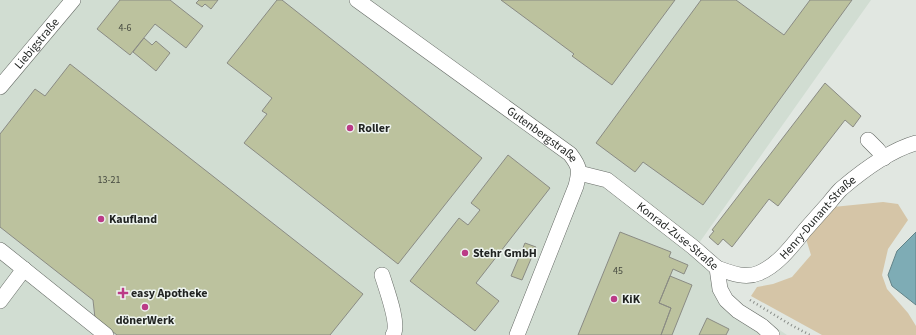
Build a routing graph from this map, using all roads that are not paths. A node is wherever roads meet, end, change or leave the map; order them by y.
1 (73, 0) edge
2 (357, 0) edge
3 (0, 87) edge
4 (868, 140) dead end
5 (916, 143) edge
6 (884, 158) junction
7 (579, 172) junction
8 (0, 250) edge
9 (717, 268) junction
10 (24, 269) junction
11 (382, 275) dead end
12 (0, 301) edge
13 (106, 335) edge
14 (393, 335) edge
15 (517, 335) edge
16 (772, 335) edge

1 - 3 street, Liebigstraße
2 - 7 street, Gutenbergstraße
4 - 6 street
5 - 6 street, Henry-Dunant-Straße
6 - 9 street, Henry-Dunant-Straße
7 - 9 street, Konrad-Zuse-Straße
7 - 15 street, Gutenbergstraße
8 - 10 street
9 - 16 street, Konrad-Zuse-Straße
10 - 12 street
10 - 13 street
11 - 14 street

